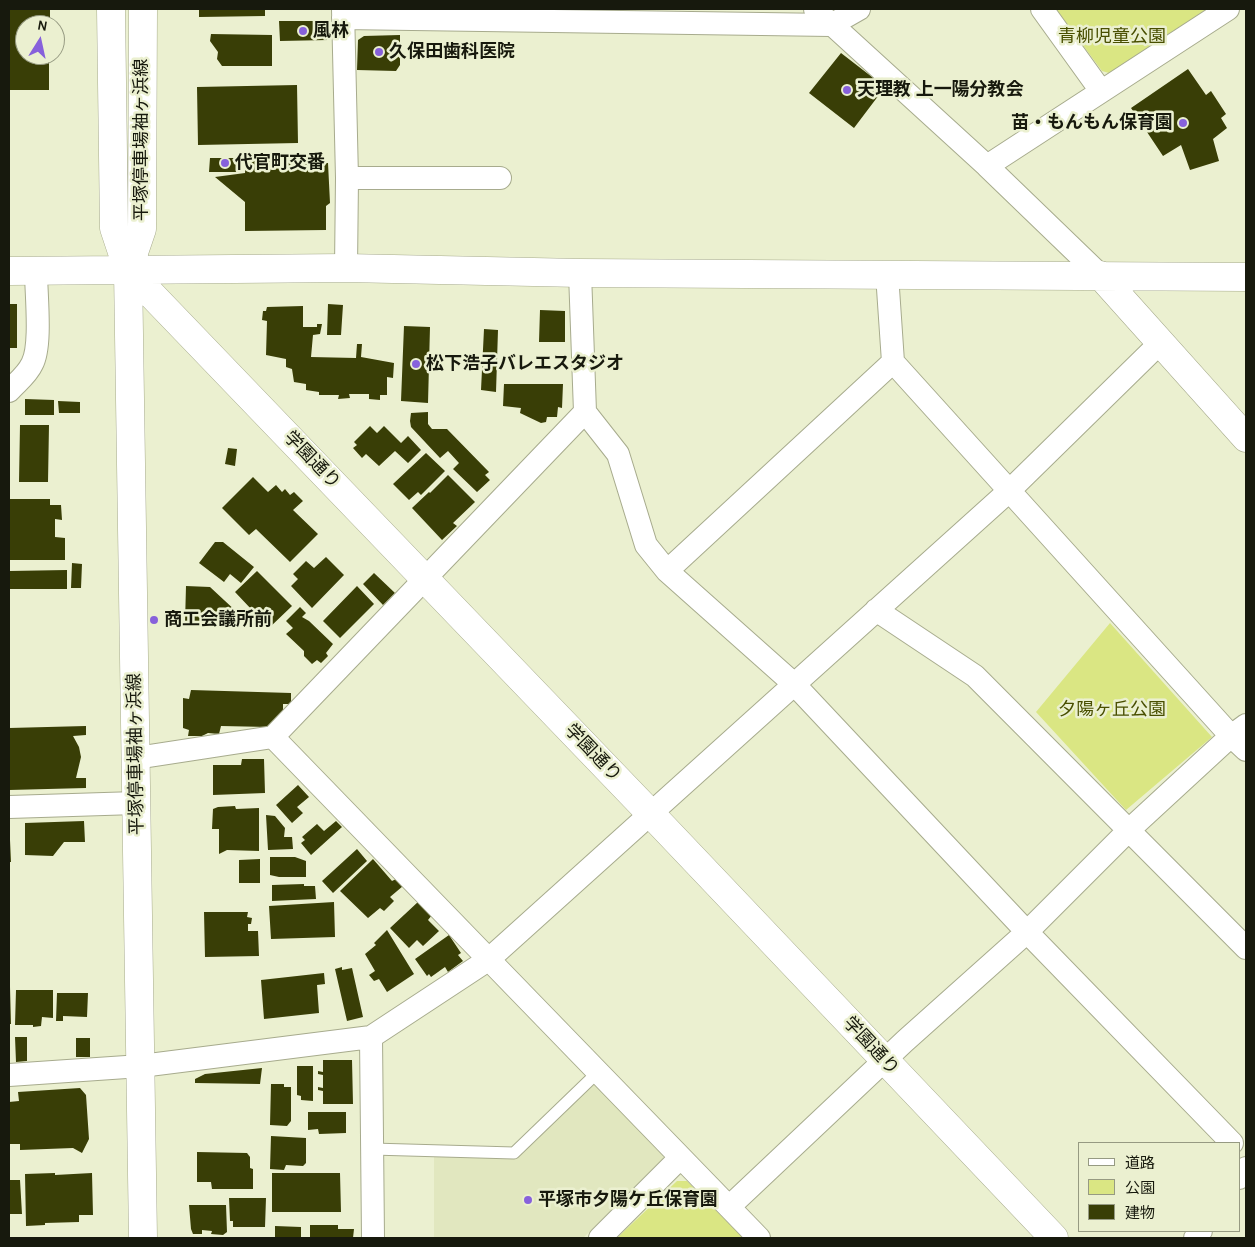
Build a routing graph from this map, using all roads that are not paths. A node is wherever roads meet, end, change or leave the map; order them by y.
1 (110, 9) edge
2 (143, 9) edge
3 (815, 9) edge
4 (859, 9) edge
5 (1042, 9) edge
6 (1228, 9) edge
7 (343, 13) edge
8 (831, 25) junction
9 (1101, 91) junction
10 (987, 166) junction
11 (347, 178) junction
12 (500, 178) dead end
13 (346, 268) junction
14 (128, 270) junction
15 (36, 271) junction
16 (9, 272) edge
17 (580, 273) junction
18 (886, 274) junction
19 (1100, 276) junction
20 (1246, 277) edge
21 (1160, 343) junction
22 (893, 362) junction
23 (9, 390) edge
24 (585, 412) junction
25 (1246, 438) edge
26 (1009, 491) junction
27 (667, 571) junction
28 (426, 578) junction
29 (876, 610) junction
30 (794, 684) junction
31 (272, 737) junction
32 (1241, 737) edge
33 (136, 758) junction
34 (136, 803) junction
35 (9, 807) edge
36 (651, 814) junction
37 (1129, 830) junction
38 (1027, 932) junction
39 (1246, 948) edge
40 (488, 960) junction
41 (371, 1037) junction
42 (885, 1061) junction
43 (141, 1066) junction
44 (598, 1073) junction
45 (9, 1074) edge
46 (1231, 1142) edge
47 (372, 1149) junction
48 (680, 1158) junction
49 (728, 1208) junction
50 (143, 1238) edge
51 (373, 1238) edge
52 (600, 1238) edge
53 (759, 1238) edge
54 (1054, 1238) edge

1 - 14 street, 平塚停車場袖ヶ浜線
2 - 14 street, 平塚停車場袖ヶ浜線
3 - 8 street
4 - 8 street
5 - 9 street
6 - 9 street
7 - 8 street
7 - 11 street
8 - 10 street
9 - 10 street
10 - 19 street
11 - 12 street
11 - 13 street
13 - 14 street
13 - 17 street
14 - 15 street
14 - 28 street, 学園通り
14 - 33 street, 平塚停車場袖ヶ浜線
15 - 16 street
15 - 23 street
17 - 18 street
17 - 24 street
18 - 19 street
18 - 22 street
19 - 20 street
19 - 21 street
21 - 25 street
21 - 26 street
22 - 26 street
22 - 27 street
24 - 27 street
24 - 28 street
26 - 29 street
26 - 32 street
27 - 30 street
28 - 31 street
28 - 36 street, 学園通り
29 - 30 street
29 - 37 street
30 - 36 street
30 - 38 street
31 - 33 street
31 - 40 street
32 - 37 street
33 - 34 street, 平塚停車場袖ヶ浜線
34 - 35 street
34 - 43 street, 平塚停車場袖ヶ浜線
36 - 40 street
36 - 42 street, 学園通り
37 - 38 street
37 - 39 street
38 - 42 street
38 - 46 street
40 - 41 street
40 - 44 street
41 - 43 street
41 - 47 street
42 - 49 street
42 - 54 street, 学園通り
43 - 45 street
43 - 50 street, 平塚停車場袖ヶ浜線
44 - 47 lane
44 - 48 street
47 - 51 street
48 - 49 street
48 - 52 street
49 - 53 street

